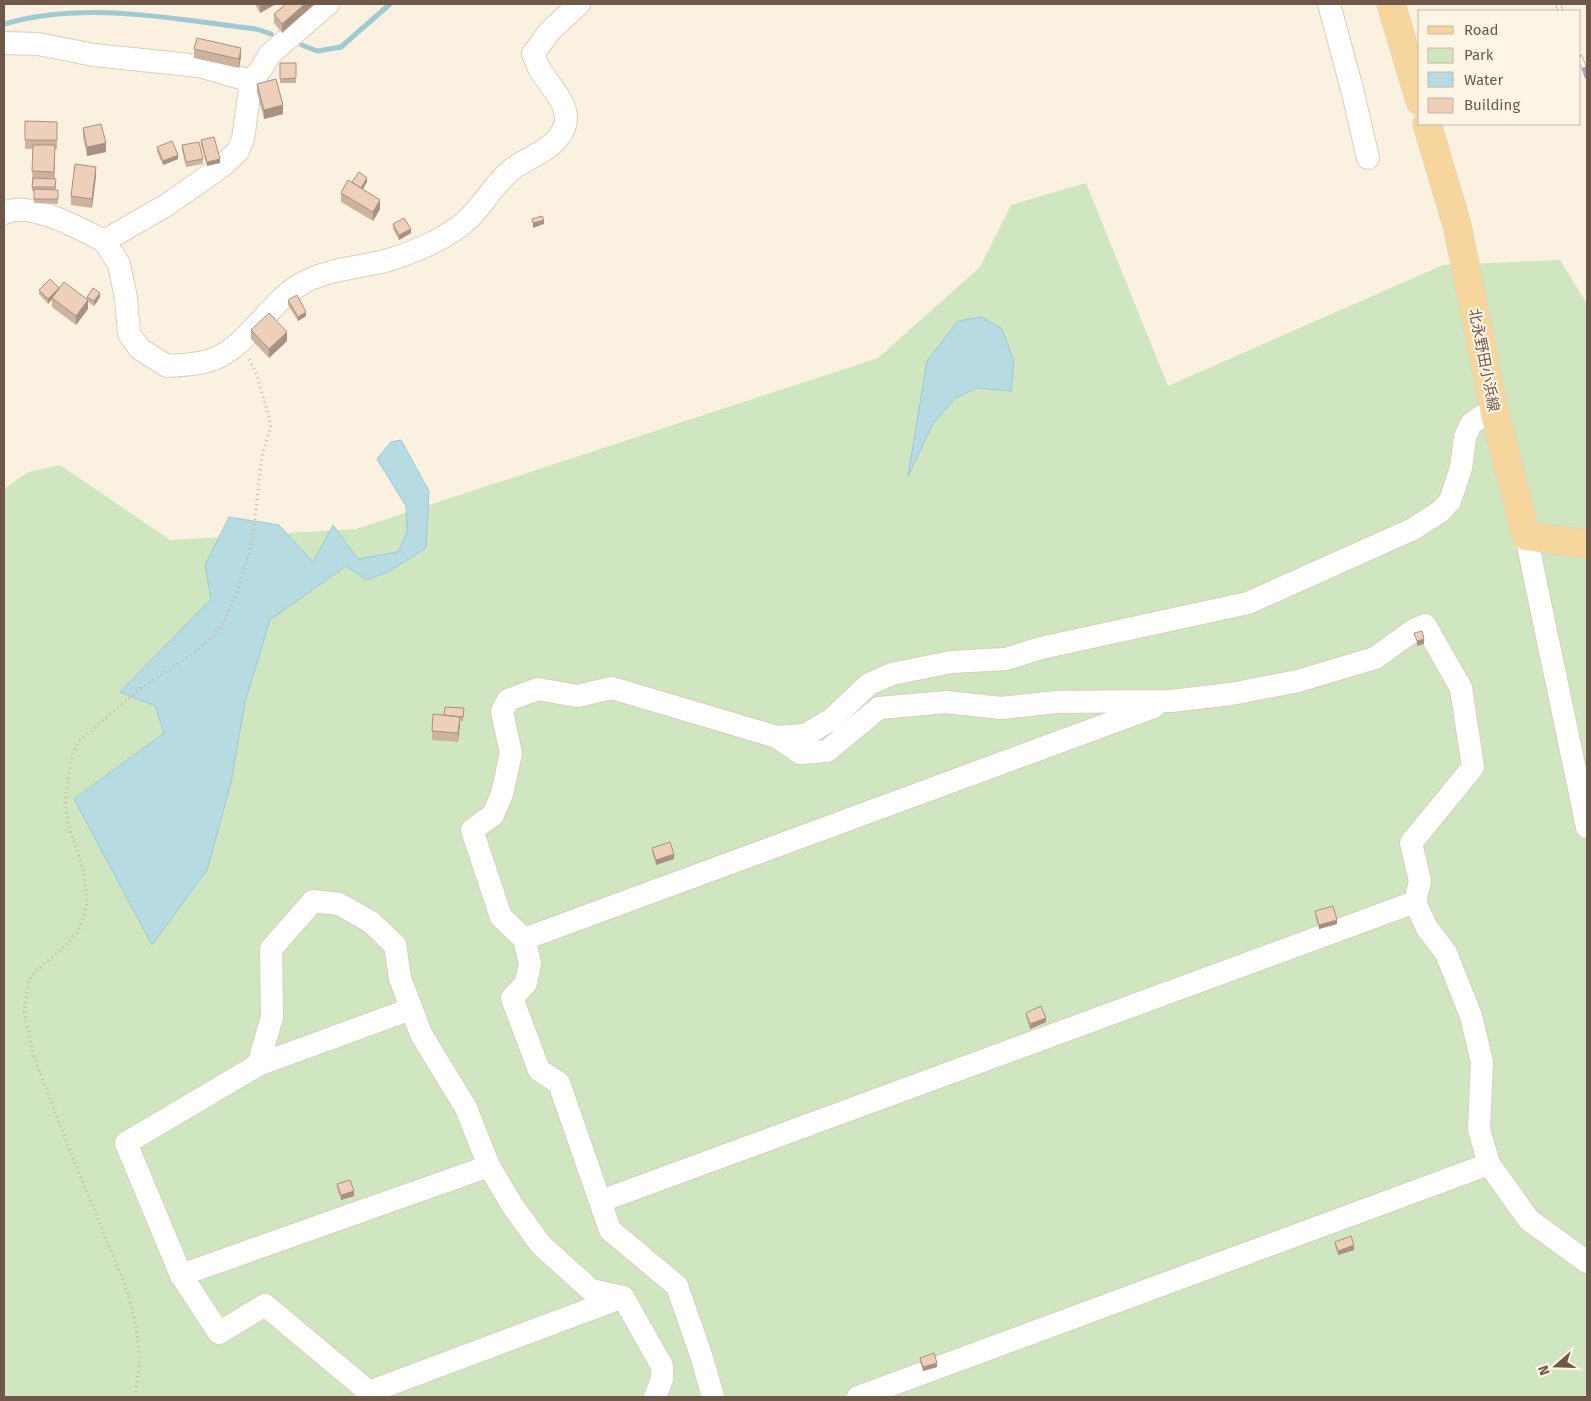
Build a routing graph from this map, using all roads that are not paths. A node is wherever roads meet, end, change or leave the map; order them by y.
1 (328, 4) edge
2 (579, 4) edge
3 (1329, 4) edge
4 (1391, 4) edge
5 (4, 43) edge
6 (252, 82) junction
7 (1418, 94) edge
8 (1426, 125) edge
9 (1368, 158) dead end
10 (4, 213) edge
11 (104, 240) junction
12 (1495, 413) junction
13 (1526, 536) junction
14 (1587, 544) edge
15 (1171, 701) junction
16 (777, 737) junction
17 (1587, 827) edge
18 (1415, 902) junction
19 (524, 939) junction
20 (411, 1009) junction
21 (258, 1065) junction
22 (1489, 1164) junction
23 (489, 1166) junction
24 (601, 1201) junction
25 (1587, 1262) edge
26 (181, 1275) junction
27 (623, 1297) junction
28 (373, 1395) edge
29 (655, 1397) edge
30 (713, 1397) edge
31 (858, 1397) edge

1 - 6 street
2 - 11 street
3 - 9 street
4 - 7 main road
5 - 6 street
6 - 11 street
8 - 12 main road, 北永野田小浜線
10 - 11 street
12 - 13 main road, 北永野田小浜線
12 - 16 street
13 - 14 main road
13 - 17 street
15 - 16 street
15 - 18 street
15 - 19 street
16 - 19 street
18 - 22 street
18 - 24 street
19 - 24 street
20 - 21 street
20 - 21 street
20 - 23 street
21 - 26 street
22 - 25 street
22 - 31 street
23 - 26 street
23 - 27 street
24 - 30 street
26 - 28 street
27 - 28 street
27 - 29 street

